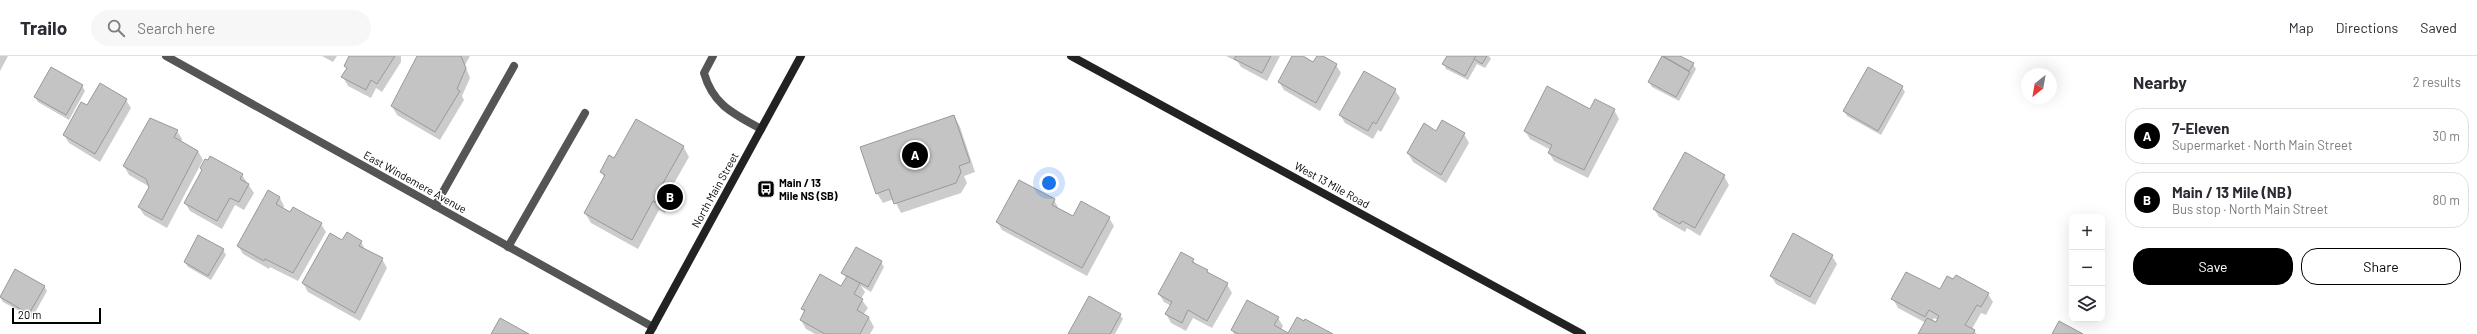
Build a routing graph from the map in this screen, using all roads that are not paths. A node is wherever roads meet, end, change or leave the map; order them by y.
1 (166, 56) edge
2 (713, 56) edge
3 (801, 56) edge
4 (1071, 56) edge
5 (514, 66) dead end
6 (585, 113) dead end
7 (761, 129) junction
8 (434, 206) junction
9 (508, 247) junction
10 (651, 331) edge
11 (1582, 334) edge

1 - 8 street, East Windemere Avenue
2 - 7 street
3 - 7 main road, North Main Street
4 - 11 main road, West 13 Mile Road
5 - 8 street
6 - 9 street
7 - 10 main road, North Main Street
8 - 9 street, East Windemere Avenue
9 - 10 street, East Windemere Avenue

